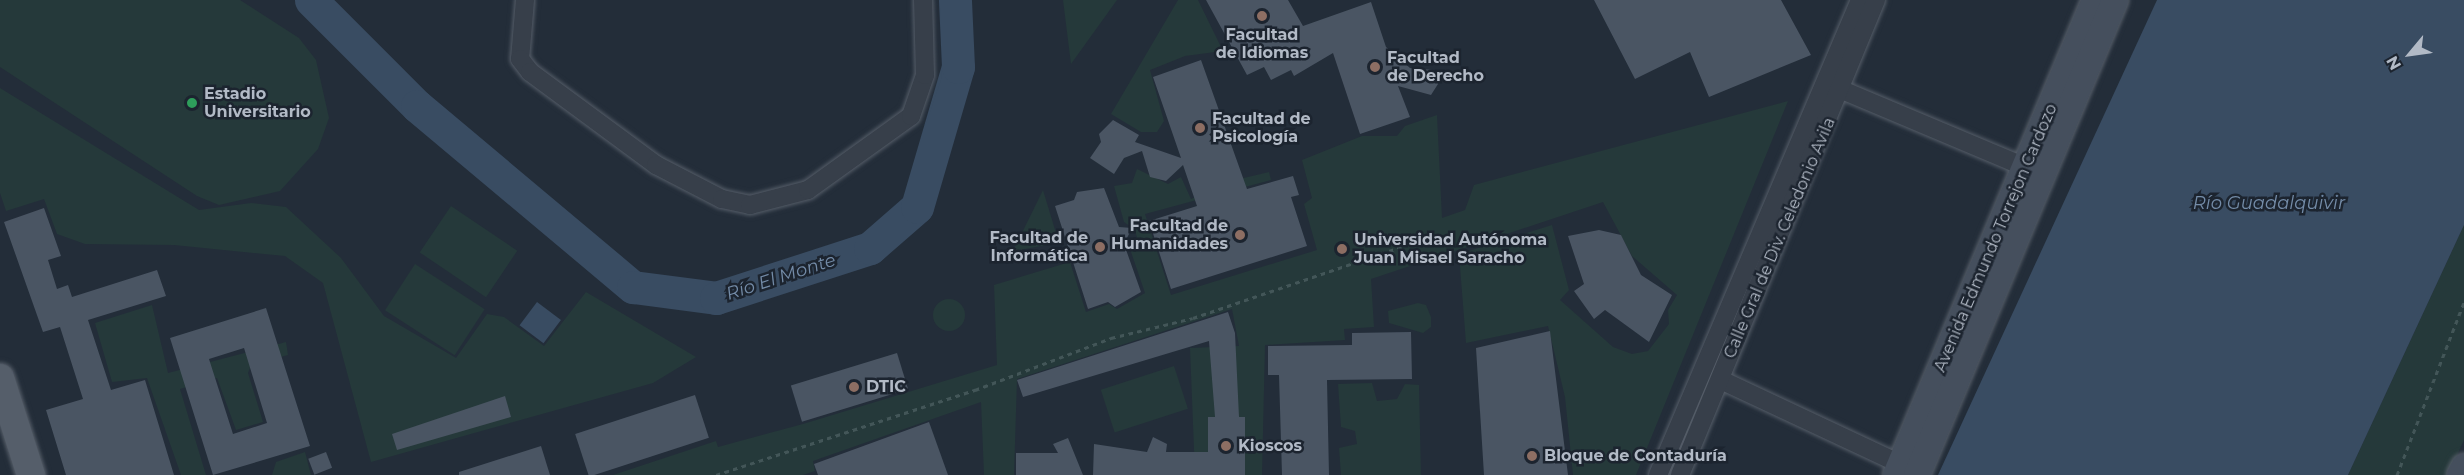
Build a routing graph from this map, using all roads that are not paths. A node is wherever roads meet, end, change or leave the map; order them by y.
1 (525, 0) edge
2 (923, 0) edge
3 (1860, 0) edge
4 (1876, 0) edge
5 (2095, 0) edge
6 (2115, 0) edge
7 (1842, 90) junction
8 (2025, 167) junction
9 (0, 378) edge
10 (1721, 380) junction
11 (2464, 467) edge
12 (1908, 471) edge
13 (31, 475) edge
14 (1658, 475) edge
15 (1680, 475) edge
16 (2460, 475) edge

1 - 2 street
3 - 14 street
4 - 7 street, Calle Gral de Div. Celedonio Avila
5 - 8 street, Avenida Edmundo Torrejon Cardozo
6 - 12 street, Avenida Edmundo Torrejon Cardozo
7 - 8 street
7 - 10 street, Calle Gral de Div. Celedonio Avila
8 - 12 street, Avenida Edmundo Torrejon Cardozo
9 - 13 main road
10 - 12 street
10 - 15 street, Calle Gral de Div. Celedonio Avila
11 - 16 street

